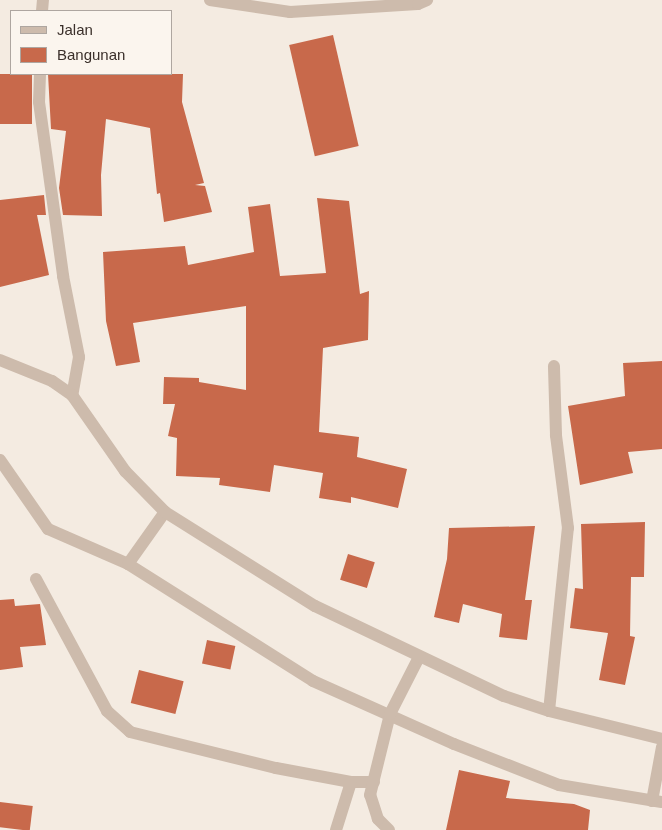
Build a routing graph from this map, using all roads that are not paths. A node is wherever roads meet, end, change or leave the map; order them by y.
1 (210, 0) edge
2 (426, 0) edge
3 (40, 75) edge
4 (0, 360) edge
5 (554, 366) dead end
6 (72, 395) junction
7 (0, 460) edge
8 (164, 512) junction
9 (128, 564) junction
10 (36, 579) dead end
11 (417, 660) junction
12 (549, 711) junction
13 (390, 714) junction
14 (662, 746) edge
15 (351, 782) junction
16 (374, 782) junction
17 (657, 802) edge
18 (336, 830) edge
19 (389, 830) edge

1 - 2 street
3 - 6 street
4 - 6 street
5 - 12 street
6 - 8 street
7 - 9 street
8 - 9 street
8 - 11 street
9 - 13 street
10 - 15 street
11 - 12 street
11 - 13 street
12 - 14 street
13 - 16 street
13 - 17 street
14 - 17 street
15 - 16 street
15 - 18 street
16 - 19 street

